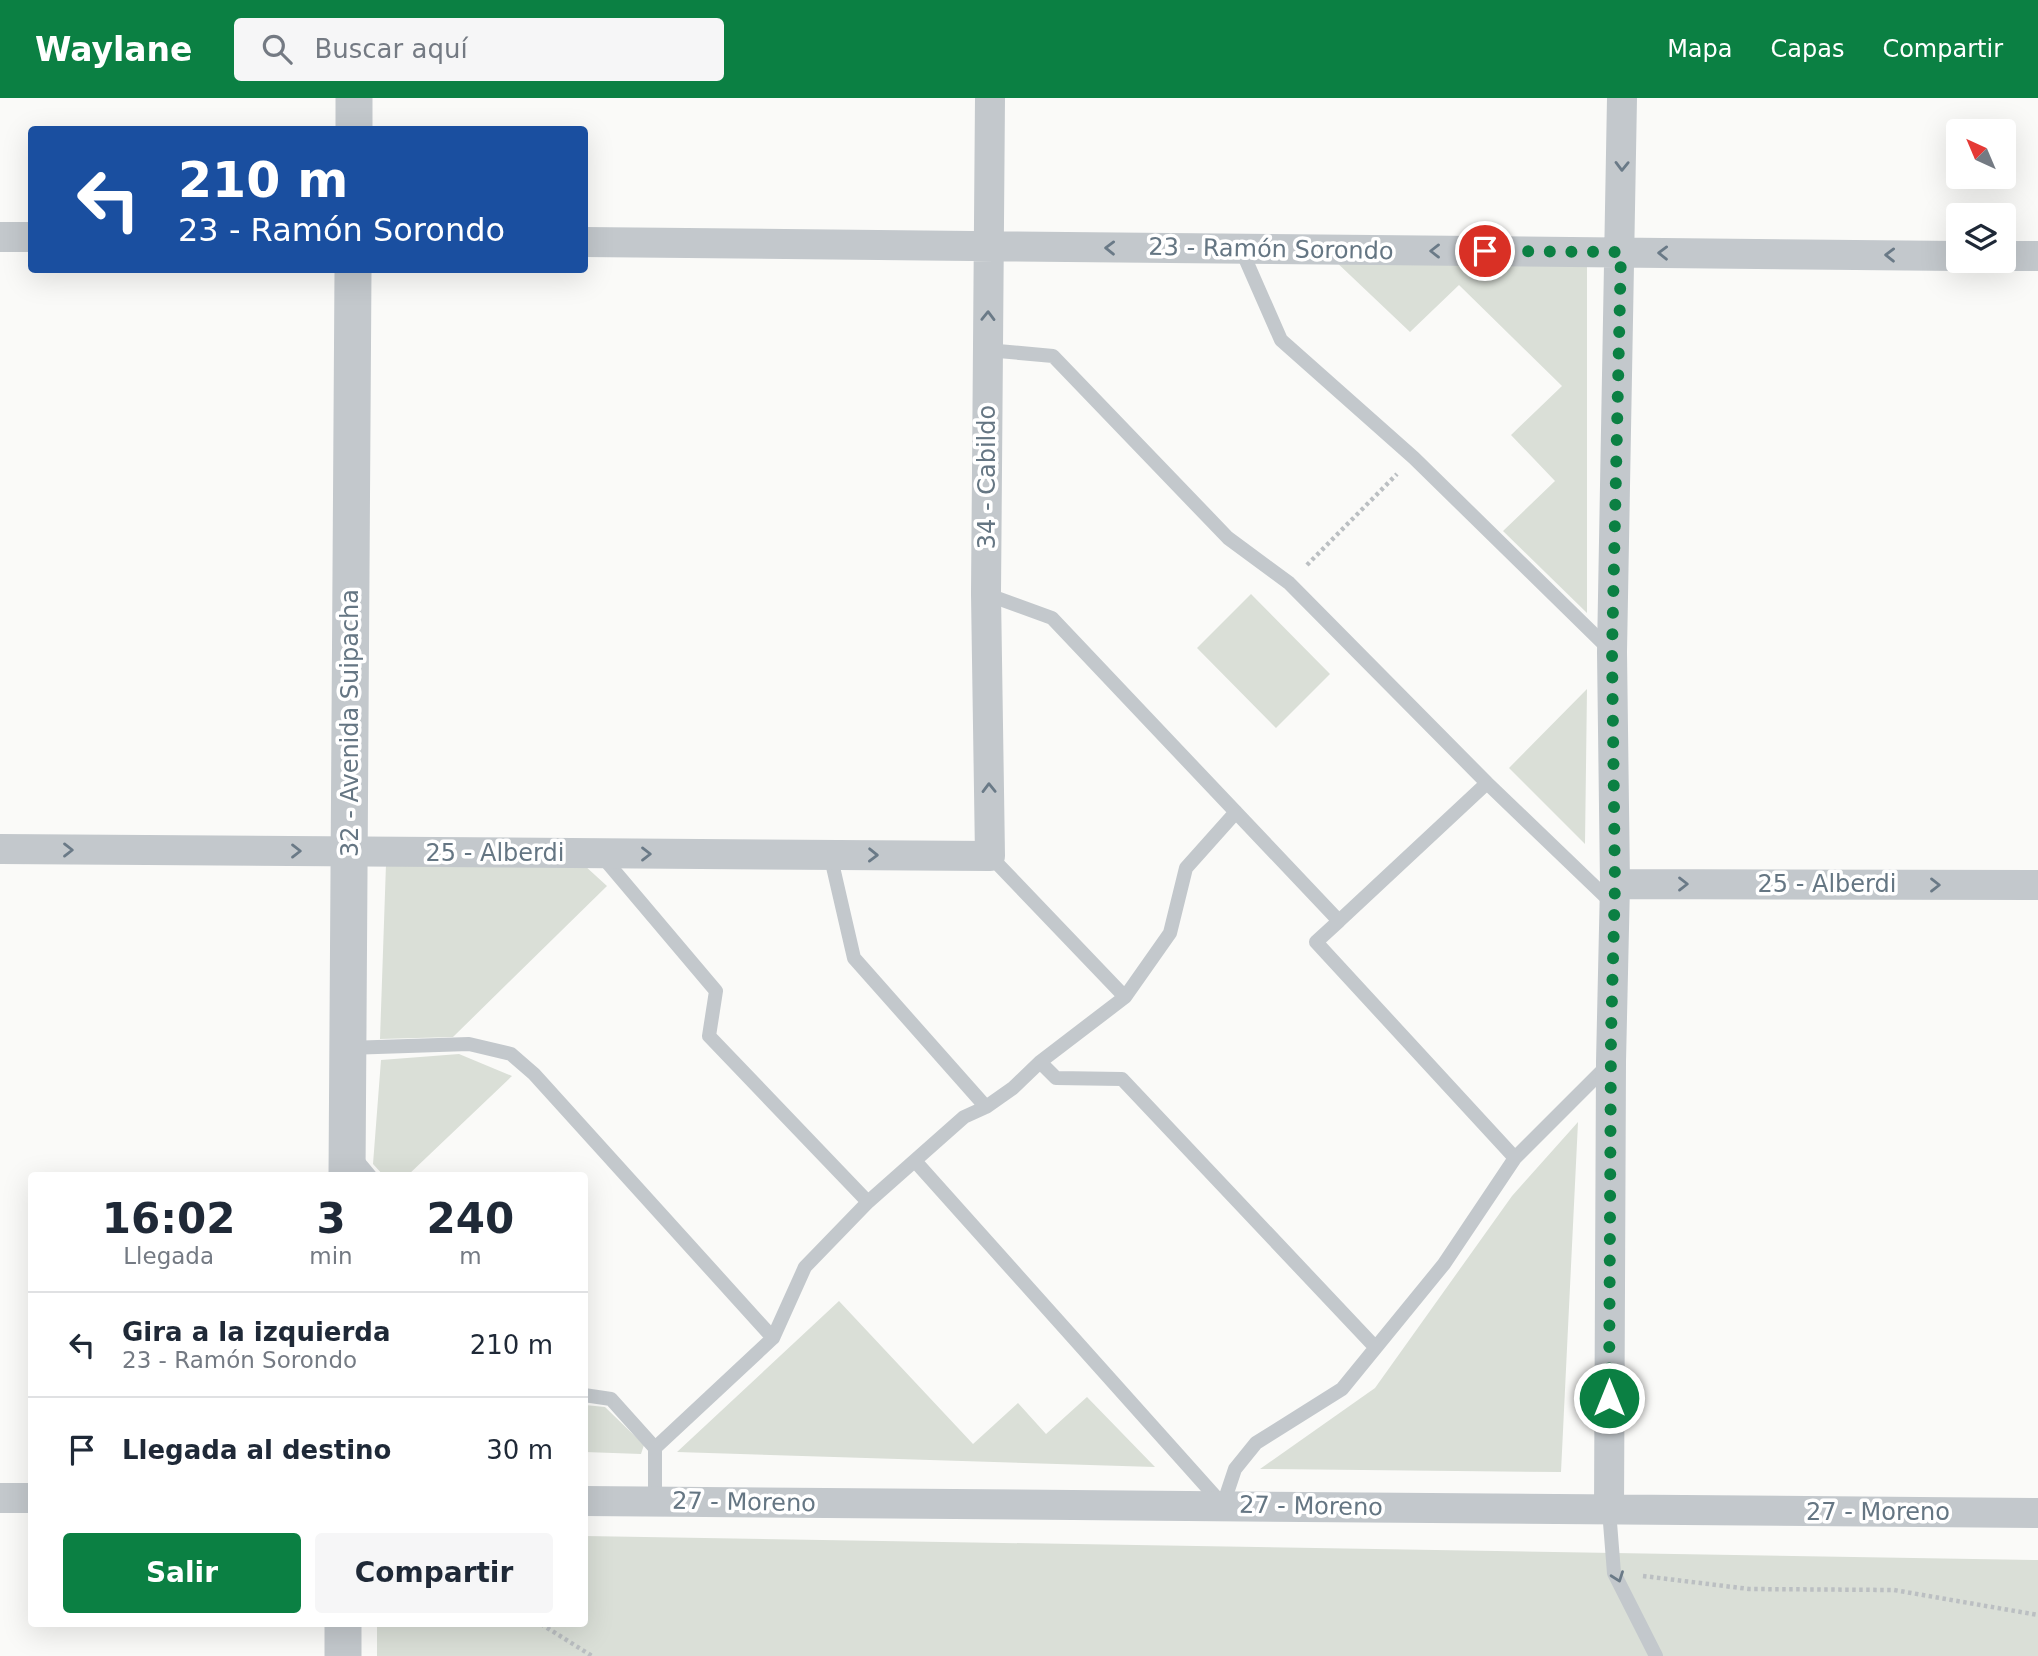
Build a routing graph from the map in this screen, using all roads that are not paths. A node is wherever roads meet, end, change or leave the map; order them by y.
1 (354, 98) edge
2 (990, 98) edge
3 (1622, 98) edge
4 (354, 126) edge
5 (0, 237) edge
6 (28, 237) edge
7 (588, 242) edge
8 (989, 246) junction
9 (1241, 249) junction
10 (1621, 252) junction
11 (1946, 256) edge
12 (2016, 256) edge
13 (2038, 256) edge
14 (353, 273) edge
15 (988, 350) junction
16 (986, 594) junction
17 (1612, 652) junction
18 (1487, 783) junction
19 (1236, 812) junction
20 (0, 849) edge
21 (349, 852) junction
22 (600, 854) junction
23 (830, 854) junction
24 (990, 856) junction
25 (2038, 885) edge
26 (1614, 894) junction
27 (1339, 921) junction
28 (1125, 997) junction
29 (347, 1048) junction
30 (1040, 1062) junction
31 (1611, 1062) junction
32 (986, 1107) junction
33 (1515, 1158) junction
34 (915, 1161) junction
35 (354, 1167) edge
36 (868, 1202) junction
37 (773, 1338) junction
38 (1375, 1347) junction
39 (588, 1396) edge
40 (655, 1448) junction
41 (0, 1498) edge
42 (28, 1499) edge
43 (588, 1501) edge
44 (655, 1501) junction
45 (1223, 1505) junction
46 (1609, 1510) junction
47 (2038, 1513) edge
48 (343, 1627) edge
49 (343, 1656) edge
50 (1656, 1656) edge

1 - 4 street
2 - 8 street, 34 - Cabildo
3 -> 10 street
5 - 6 street
7 - 8 street, 23 - Ramón Sorondo
9 -> 8 street, 23 - Ramón Sorondo
15 -> 8 street, 34 - Cabildo
10 -> 9 street, 23 - Ramón Sorondo
9 - 17 lane
11 -> 10 street, 23 - Ramón Sorondo
10 - 17 street
12 - 13 street
14 - 21 street, 32 - Avenida Suipacha
15 - 16 street, 34 - Cabildo
15 - 18 lane
16 - 19 lane
24 -> 16 street, 34 - Cabildo
17 - 26 street
18 - 26 lane
18 - 27 lane
19 - 27 lane
19 - 28 lane
20 -> 21 street, 25 - Alberdi
21 - 22 street, 25 - Alberdi
21 - 29 street, 32 - Avenida Suipacha
22 -> 23 street, 25 - Alberdi
22 - 36 lane
23 -> 24 street, 25 - Alberdi
23 - 32 lane
24 - 28 lane
26 -> 25 street, 25 - Alberdi
26 - 31 street
27 - 33 lane
28 - 30 lane
29 - 35 street, 32 - Avenida Suipacha
29 - 37 lane
30 - 32 lane
30 - 38 lane
31 - 33 lane
31 - 46 street
32 - 34 lane
33 - 38 lane
34 - 36 lane
34 - 45 lane
36 - 37 lane
37 - 40 lane
38 - 45 lane
39 - 40 lane
40 - 44 lane
41 - 42 street
43 - 44 street, 27 - Moreno
44 - 45 street, 27 - Moreno
45 - 46 street, 27 - Moreno
46 - 47 street, 27 - Moreno
46 -> 50 lane
48 - 49 street

